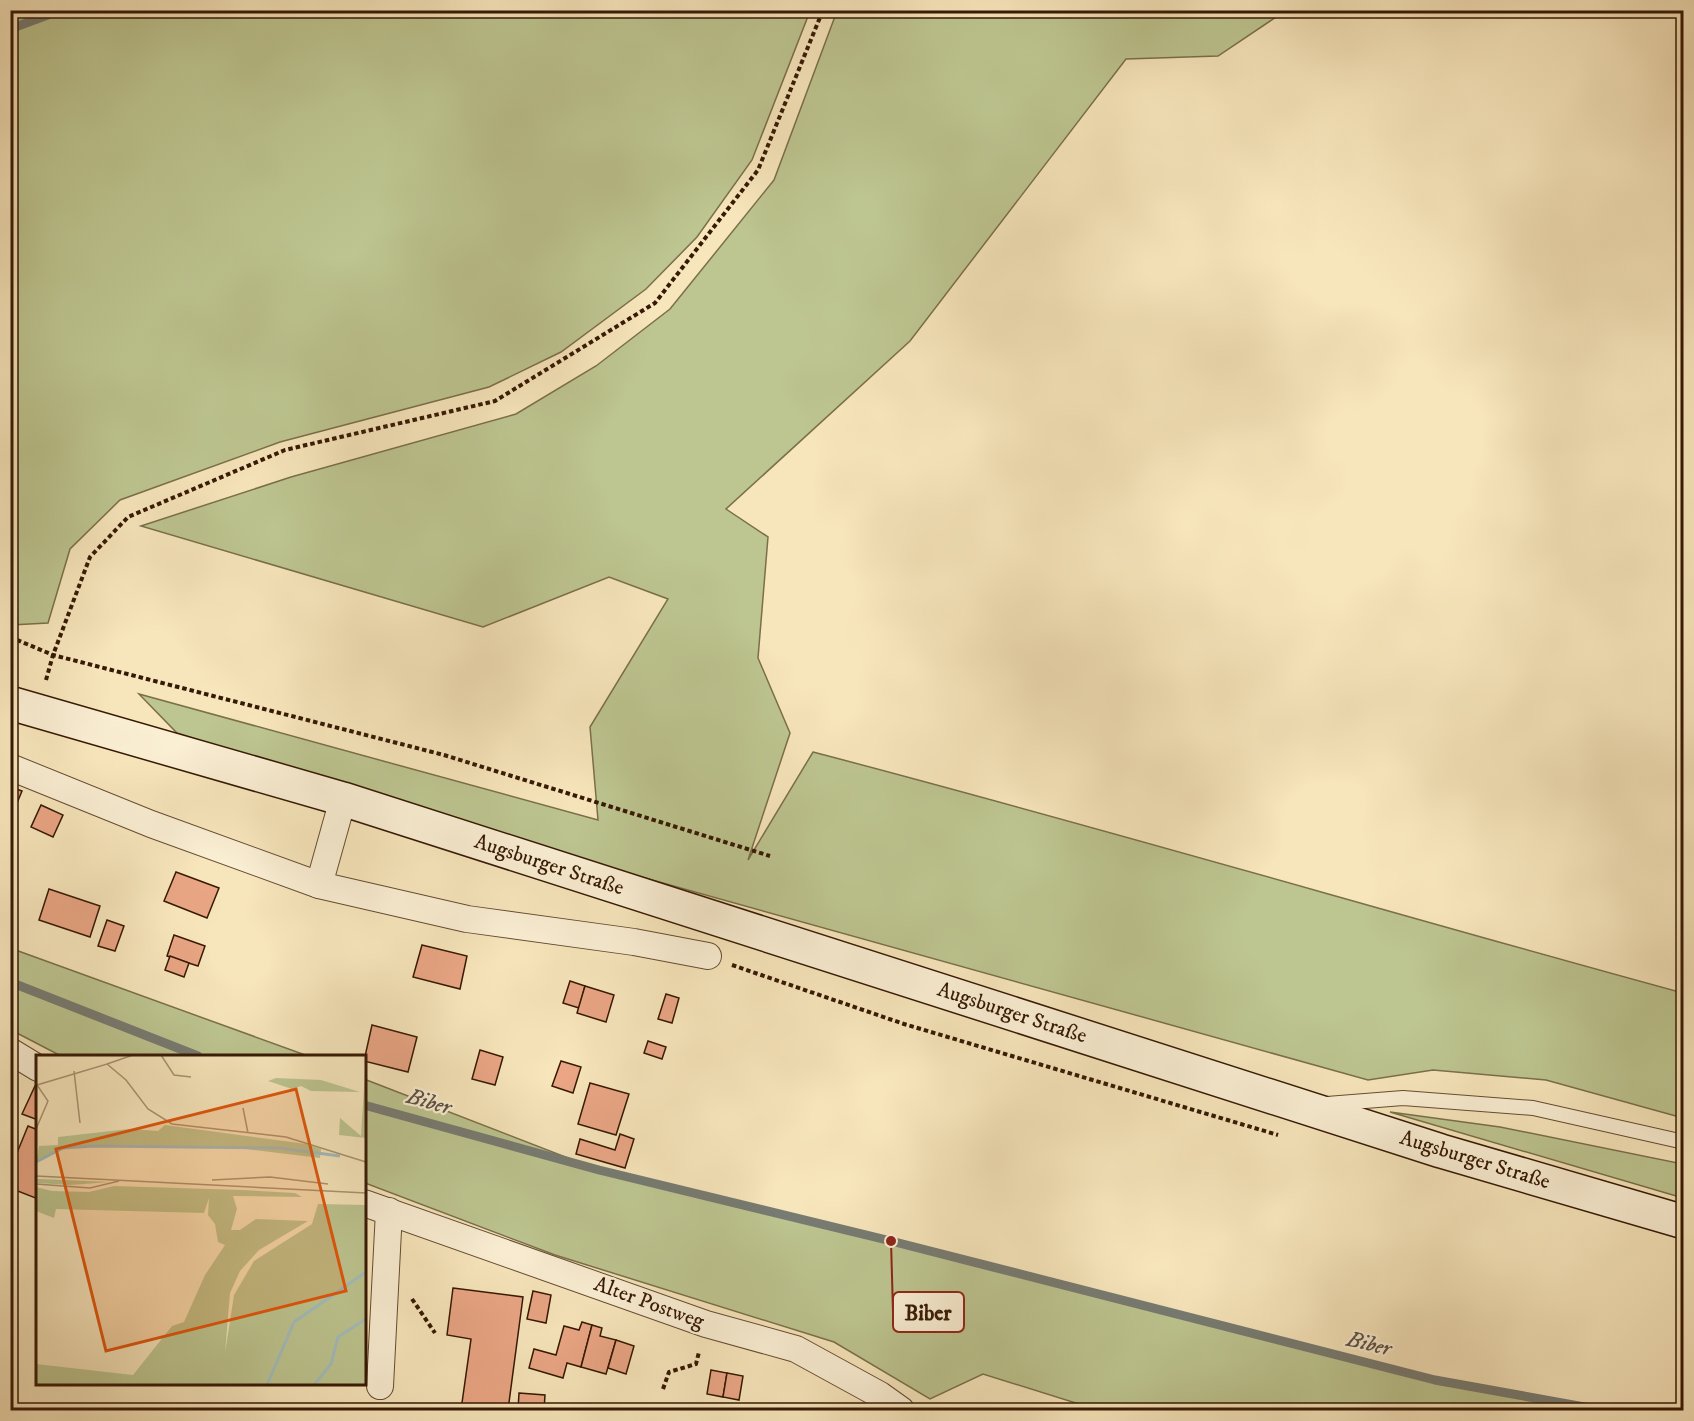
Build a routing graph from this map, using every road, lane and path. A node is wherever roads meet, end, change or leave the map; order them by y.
1 (824, 10) edge
2 (10, 637) edge
3 (53, 655) junction
4 (25, 707) edge
5 (10, 767) edge
6 (343, 799) junction
7 (770, 856) dead end
8 (320, 885) junction
9 (708, 956) joint
10 (10, 1051) edge
11 (36, 1067) edge
12 (1300, 1105) junction
13 (1280, 1136) dead end
14 (1683, 1142) edge
15 (366, 1204) edge
16 (389, 1211) junction
17 (1683, 1222) edge
18 (706, 1324) junction
19 (380, 1386) dead end
20 (663, 1389) dead end
21 (901, 1410) edge

1 - 3 path
2 - 3 path
3 - 4 path
3 - 7 path
4 - 6 main road, Augsburger Straße
5 - 8 street
6 - 8 street
6 - 12 main road, Augsburger Straße
8 - 9 street
9 - 13 path
10 - 11 street
12 - 14 lane
12 - 17 main road, Augsburger Straße
15 - 16 street, Alter Postweg
16 - 18 street, Alter Postweg
16 - 19 street
18 - 20 path
18 - 21 street, Alter Postweg

